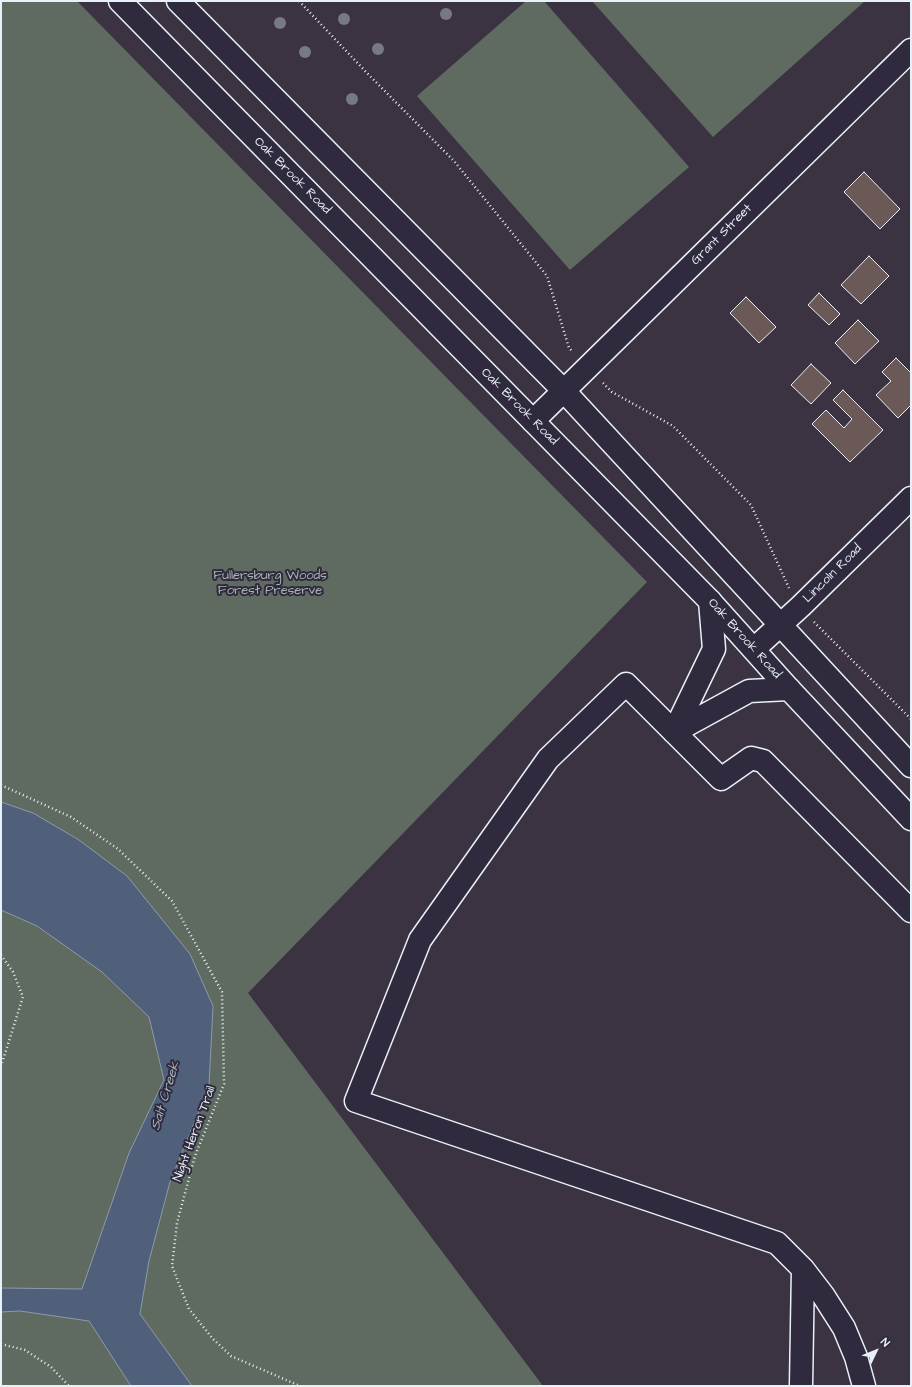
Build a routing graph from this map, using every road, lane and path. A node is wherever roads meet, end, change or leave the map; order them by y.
1 (120, 1) edge
2 (178, 1) edge
3 (911, 50) edge
4 (564, 391) junction
5 (533, 421) junction
6 (911, 498) edge
7 (710, 601) junction
8 (781, 625) junction
9 (754, 650) junction
10 (789, 689) junction
11 (674, 732) junction
12 (911, 766) edge
13 (1, 785) edge
14 (911, 819) edge
15 (911, 911) edge
16 (1, 955) edge
17 (1, 1066) edge
18 (803, 1269) junction
19 (1, 1344) edge
20 (69, 1386) edge
21 (300, 1386) edge
22 (801, 1386) edge
23 (864, 1386) edge

1 - 5 main road, Oak Brook Road
2 - 4 main road
3 - 4 main road, Grant Street
4 - 5 main road, Grant Street
4 - 8 main road
5 - 7 main road, Oak Brook Road
6 - 8 main road, Lincoln Road
7 - 9 main road, Oak Brook Road
7 - 11 main road
8 - 9 main road, Lincoln Road
8 - 12 main road
9 - 10 main road, Oak Brook Road
10 - 11 main road
10 - 14 main road, Oak Brook Road
11 - 15 main road
11 - 18 main road
13 - 21 path, Night Heron Trail
16 - 17 path
18 - 22 main road
18 - 23 main road
19 - 20 path

